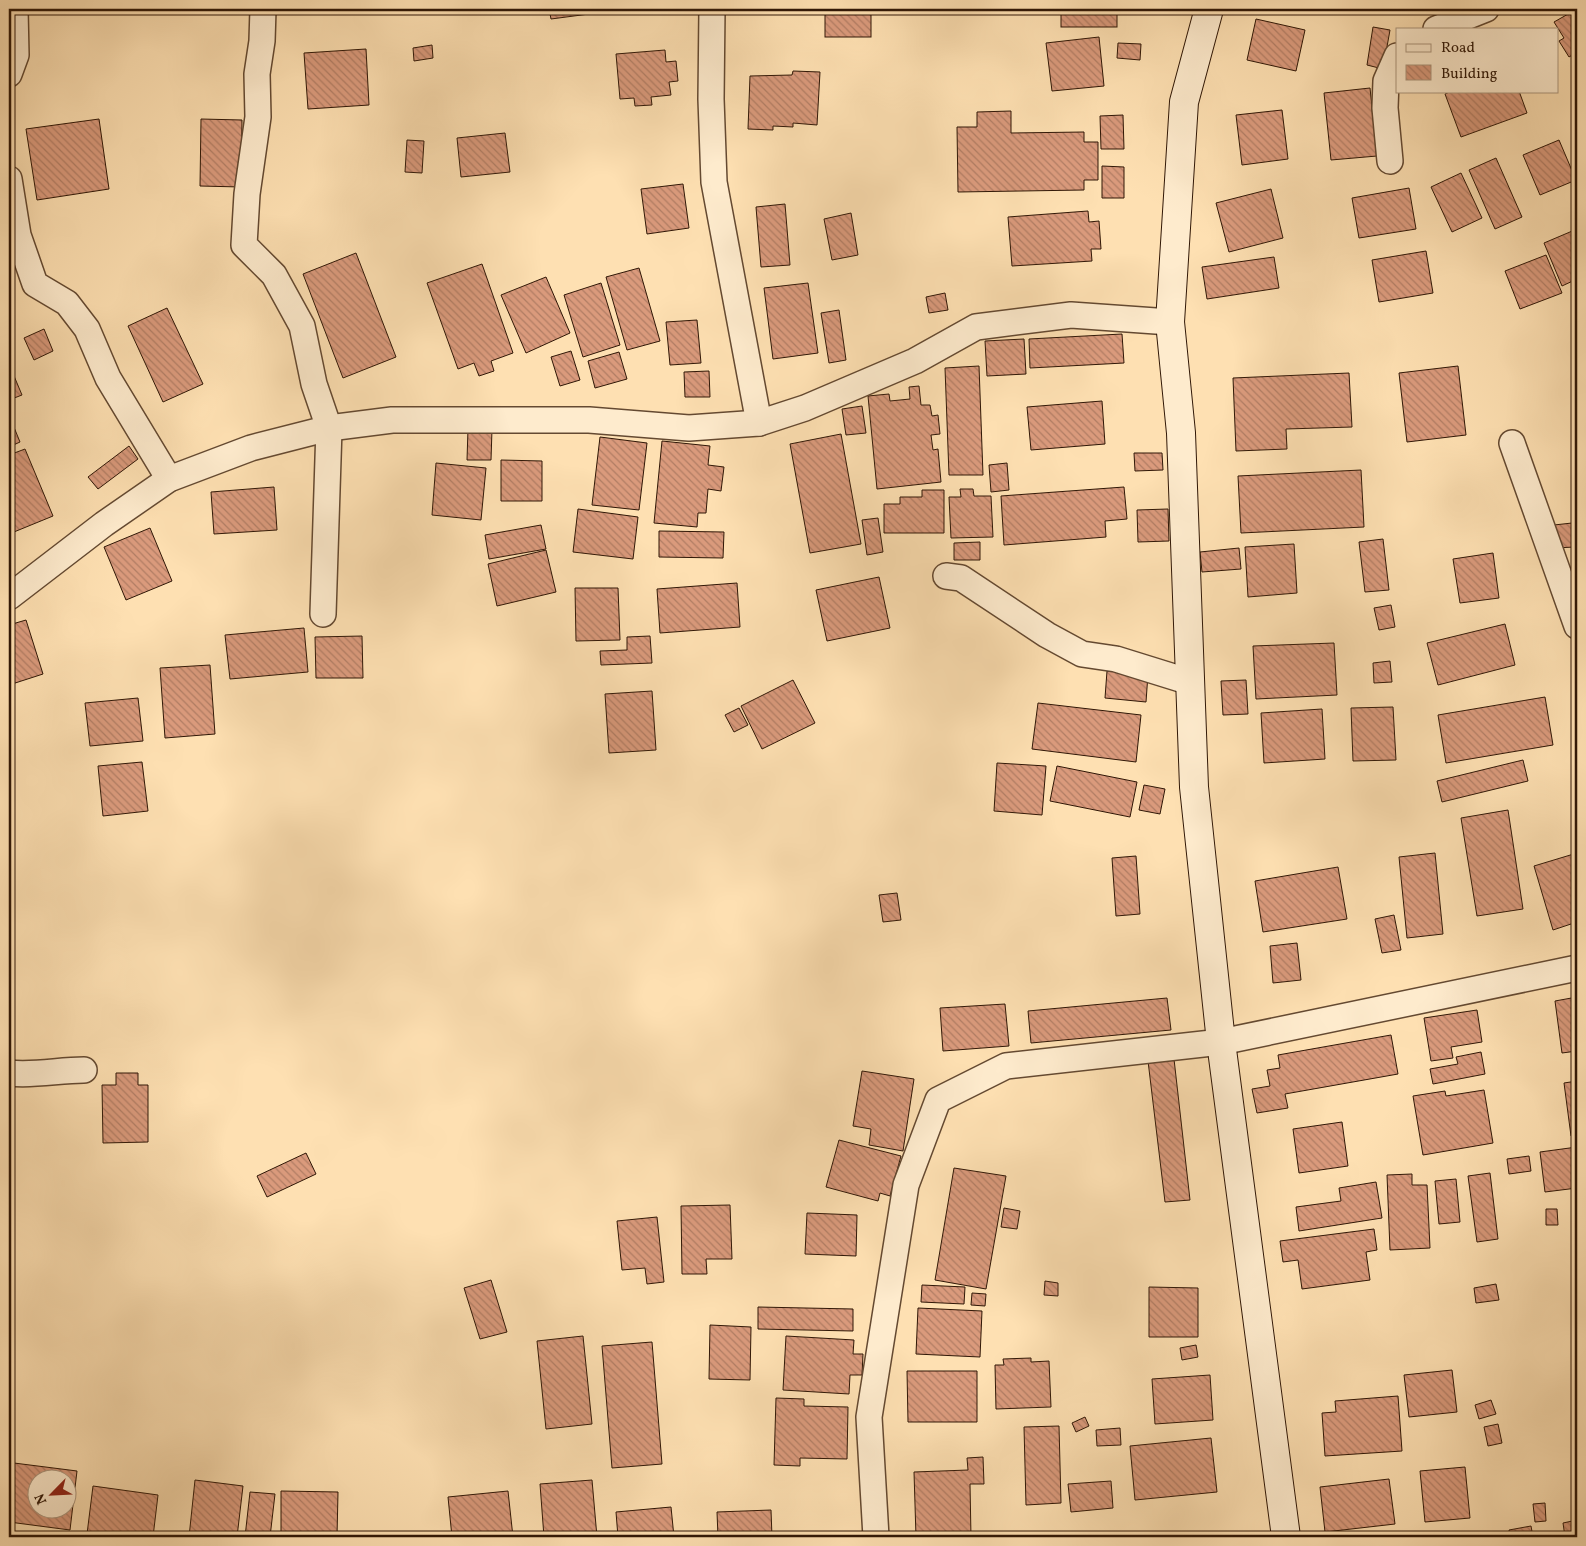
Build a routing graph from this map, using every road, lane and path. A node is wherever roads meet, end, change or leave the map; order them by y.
1 (15, 9) edge
2 (263, 9) edge
3 (712, 9) edge
4 (1209, 9) edge
5 (1486, 9) edge
6 (1439, 28) edge
7 (1396, 58) edge
8 (9, 74) edge
9 (1390, 161) dead end
10 (9, 179) edge
11 (1170, 322) junction
12 (759, 423) junction
13 (329, 428) junction
14 (1512, 443) dead end
15 (169, 479) junction
16 (946, 576) dead end
17 (9, 597) edge
18 (322, 614) dead end
19 (1577, 626) edge
20 (1190, 682) junction
21 (1577, 968) edge
22 (1221, 1042) junction
23 (84, 1070) dead end
24 (9, 1073) edge
25 (876, 1537) edge
26 (1286, 1537) edge

1 - 8 street
2 - 13 street
3 - 12 street
4 - 11 street
5 - 6 street
7 - 9 street
10 - 15 street
11 - 12 street
11 - 20 street
12 - 13 street
13 - 15 street
13 - 18 street
14 - 19 street
15 - 17 street
16 - 20 street
20 - 22 street
21 - 22 street
22 - 25 street
22 - 26 street
23 - 24 street

